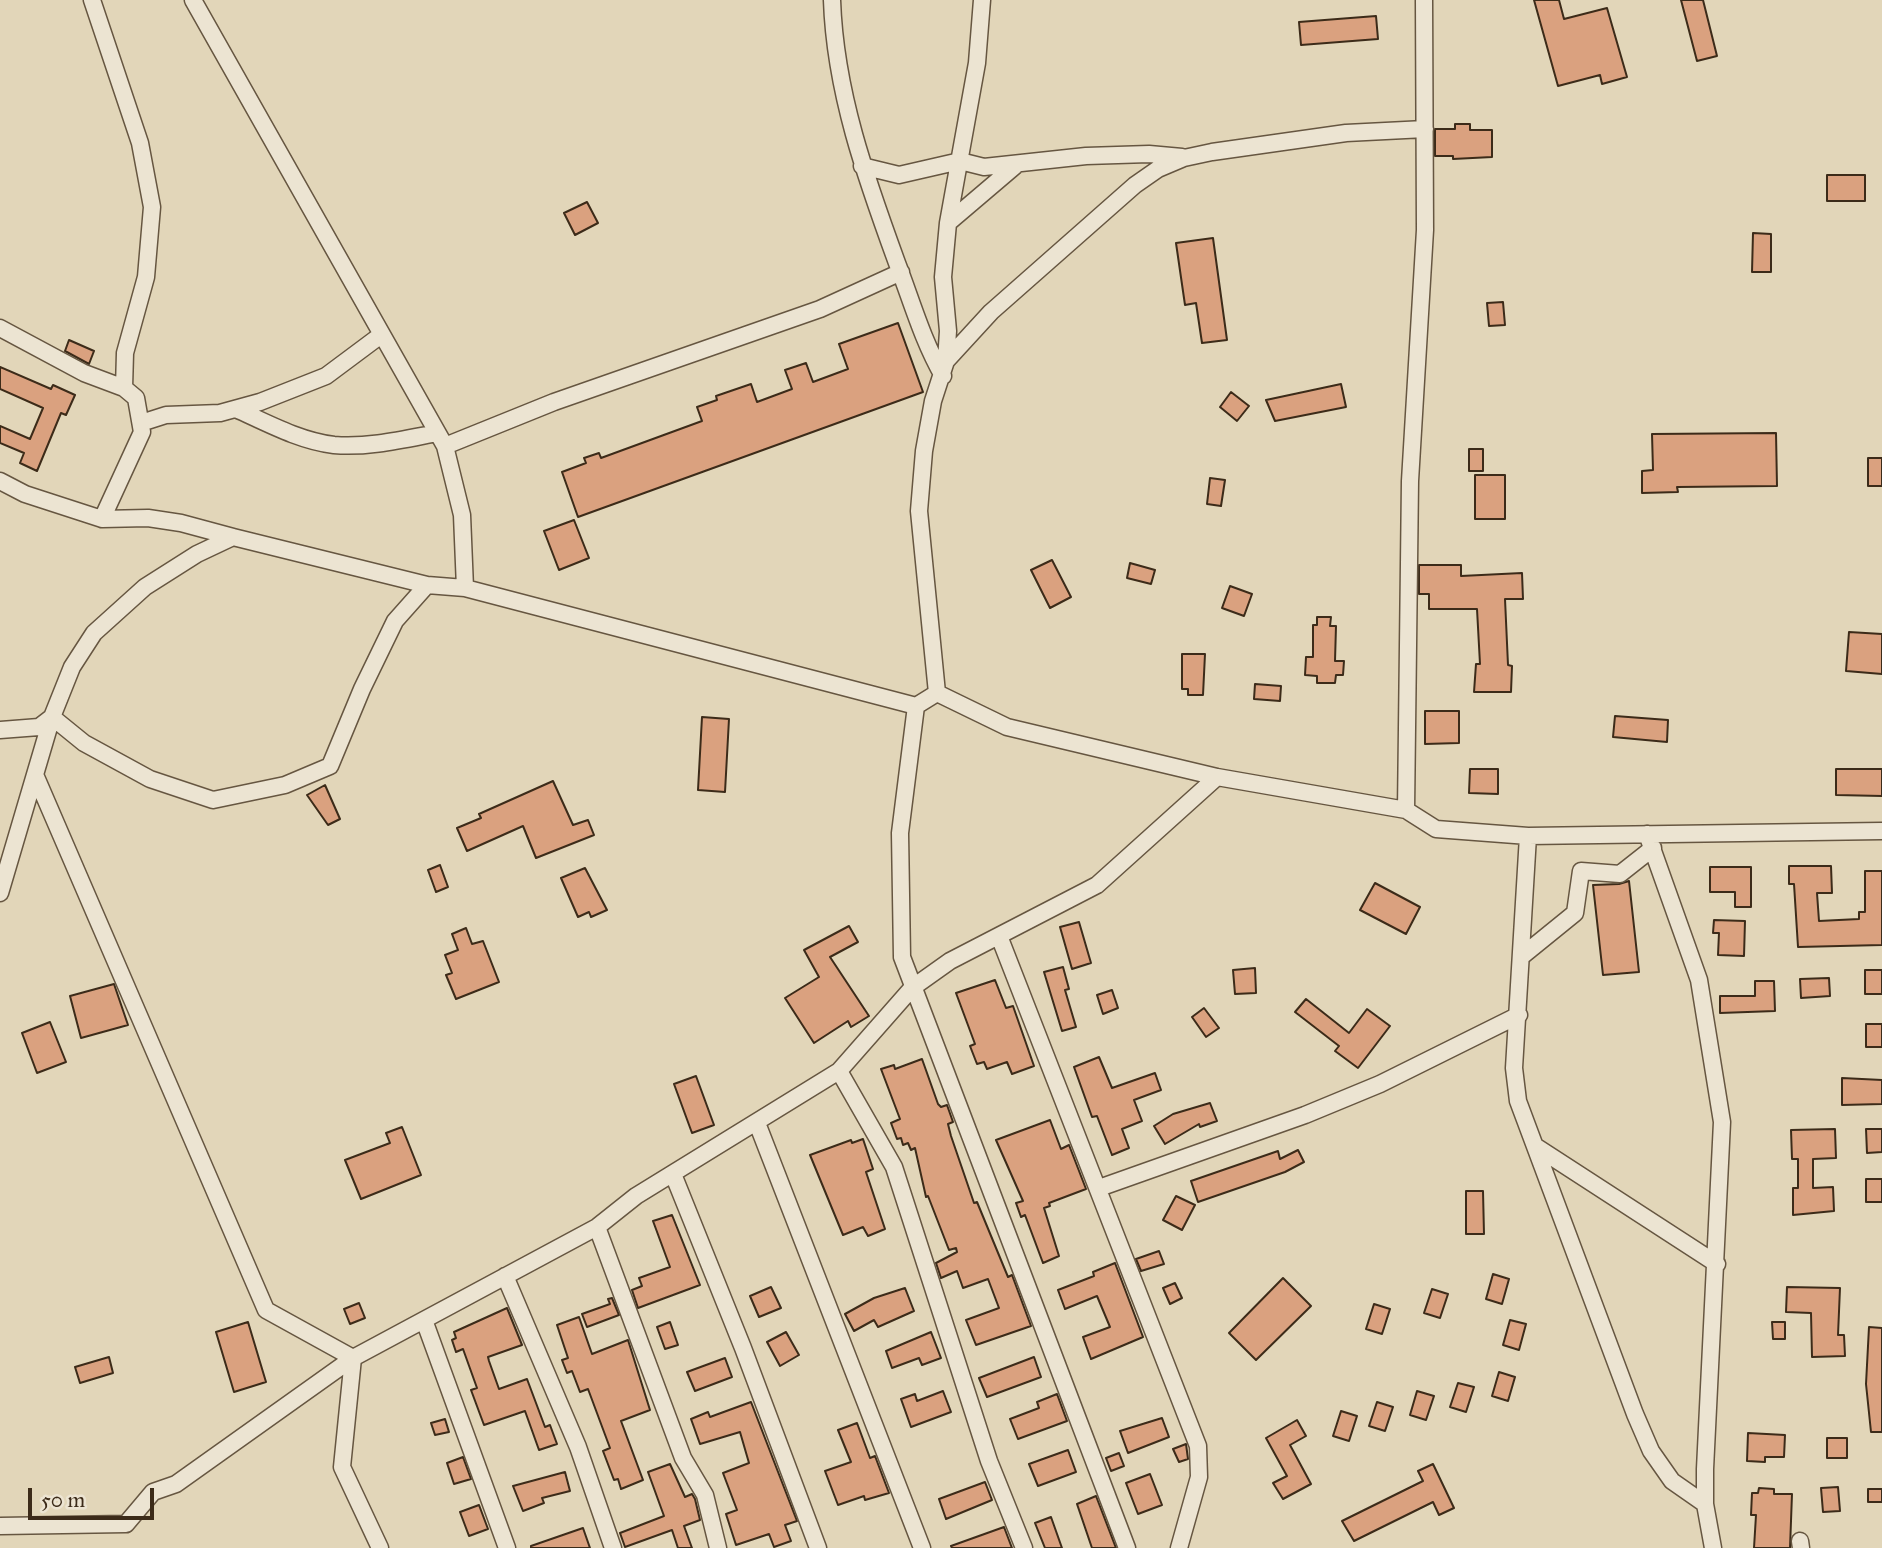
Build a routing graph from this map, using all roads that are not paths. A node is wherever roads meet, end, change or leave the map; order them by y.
1 (92, 0) edge
2 (192, 0) edge
3 (832, 0) edge
4 (1423, 0) edge
5 (981, 1) edge
6 (1424, 129) junction
7 (1184, 158) junction
8 (960, 161) junction
9 (862, 166) junction
10 (1014, 166) junction
11 (948, 223) junction
12 (901, 272) junction
13 (0, 327) edge
14 (381, 335) junction
15 (944, 369) junction
16 (124, 388) junction
17 (236, 409) junction
18 (141, 423) junction
19 (441, 439) junction
20 (0, 481) edge
21 (102, 519) junction
22 (233, 537) junction
23 (427, 584) junction
24 (465, 588) junction
25 (937, 693) junction
26 (916, 706) junction
27 (52, 717) junction
28 (0, 730) edge
29 (36, 777) junction
30 (1217, 777) junction
31 (1406, 810) junction
32 (1882, 831) edge
33 (1528, 836) junction
34 (1650, 841) junction
35 (0, 893) edge
36 (999, 936) junction
37 (1521, 956) junction
38 (912, 988) junction
39 (1519, 1015) junction
40 (839, 1071) junction
41 (757, 1122) junction
42 (1535, 1146) junction
43 (673, 1174) junction
44 (1099, 1188) junction
45 (597, 1227) junction
46 (1717, 1264) junction
47 (505, 1276) junction
48 (424, 1320) junction
49 (353, 1358) junction
50 (1705, 1504) junction
51 (0, 1526) edge
52 (380, 1548) edge
53 (507, 1548) edge
54 (614, 1548) edge
55 (718, 1548) edge
56 (818, 1548) edge
57 (922, 1548) edge
58 (1024, 1548) edge
59 (1127, 1548) edge
60 (1179, 1548) edge
61 (1713, 1548) edge

1 - 16 street
2 - 14 street
3 - 9 street
4 - 6 street
5 - 8 street
6 - 7 street
6 - 31 street
7 - 10 street
7 - 15 street
8 - 9 street
8 - 10 street
8 - 11 street
9 - 12 street
10 - 11 street
11 - 15 street
12 - 15 street
12 - 19 street
13 - 16 street
14 - 17 street
14 - 19 street
15 - 25 street
16 - 18 street
17 - 18 street
17 - 19 street
18 - 21 street
19 - 24 street
20 - 21 street
21 - 22 street
22 - 23 street
22 - 27 street
23 - 24 street
23 - 27 street
24 - 26 street
25 - 26 street
25 - 30 street
26 - 38 street
27 - 28 street
27 - 29 street
29 - 35 street
29 - 49 street
30 - 31 street
30 - 36 street
31 - 33 street
32 - 34 street
33 - 34 street
33 - 37 street
34 - 37 street
34 - 46 street
36 - 38 street
36 - 44 street
37 - 39 street
38 - 40 street
38 - 59 street
39 - 42 street
39 - 44 street
40 - 41 street
40 - 58 street
41 - 43 street
41 - 57 street
42 - 46 street
42 - 50 street
43 - 45 street
43 - 56 street
44 - 60 street
45 - 47 street
45 - 55 street
46 - 50 street
47 - 48 street
47 - 54 street
48 - 49 street
48 - 53 street
49 - 51 street
49 - 52 street
50 - 61 street

